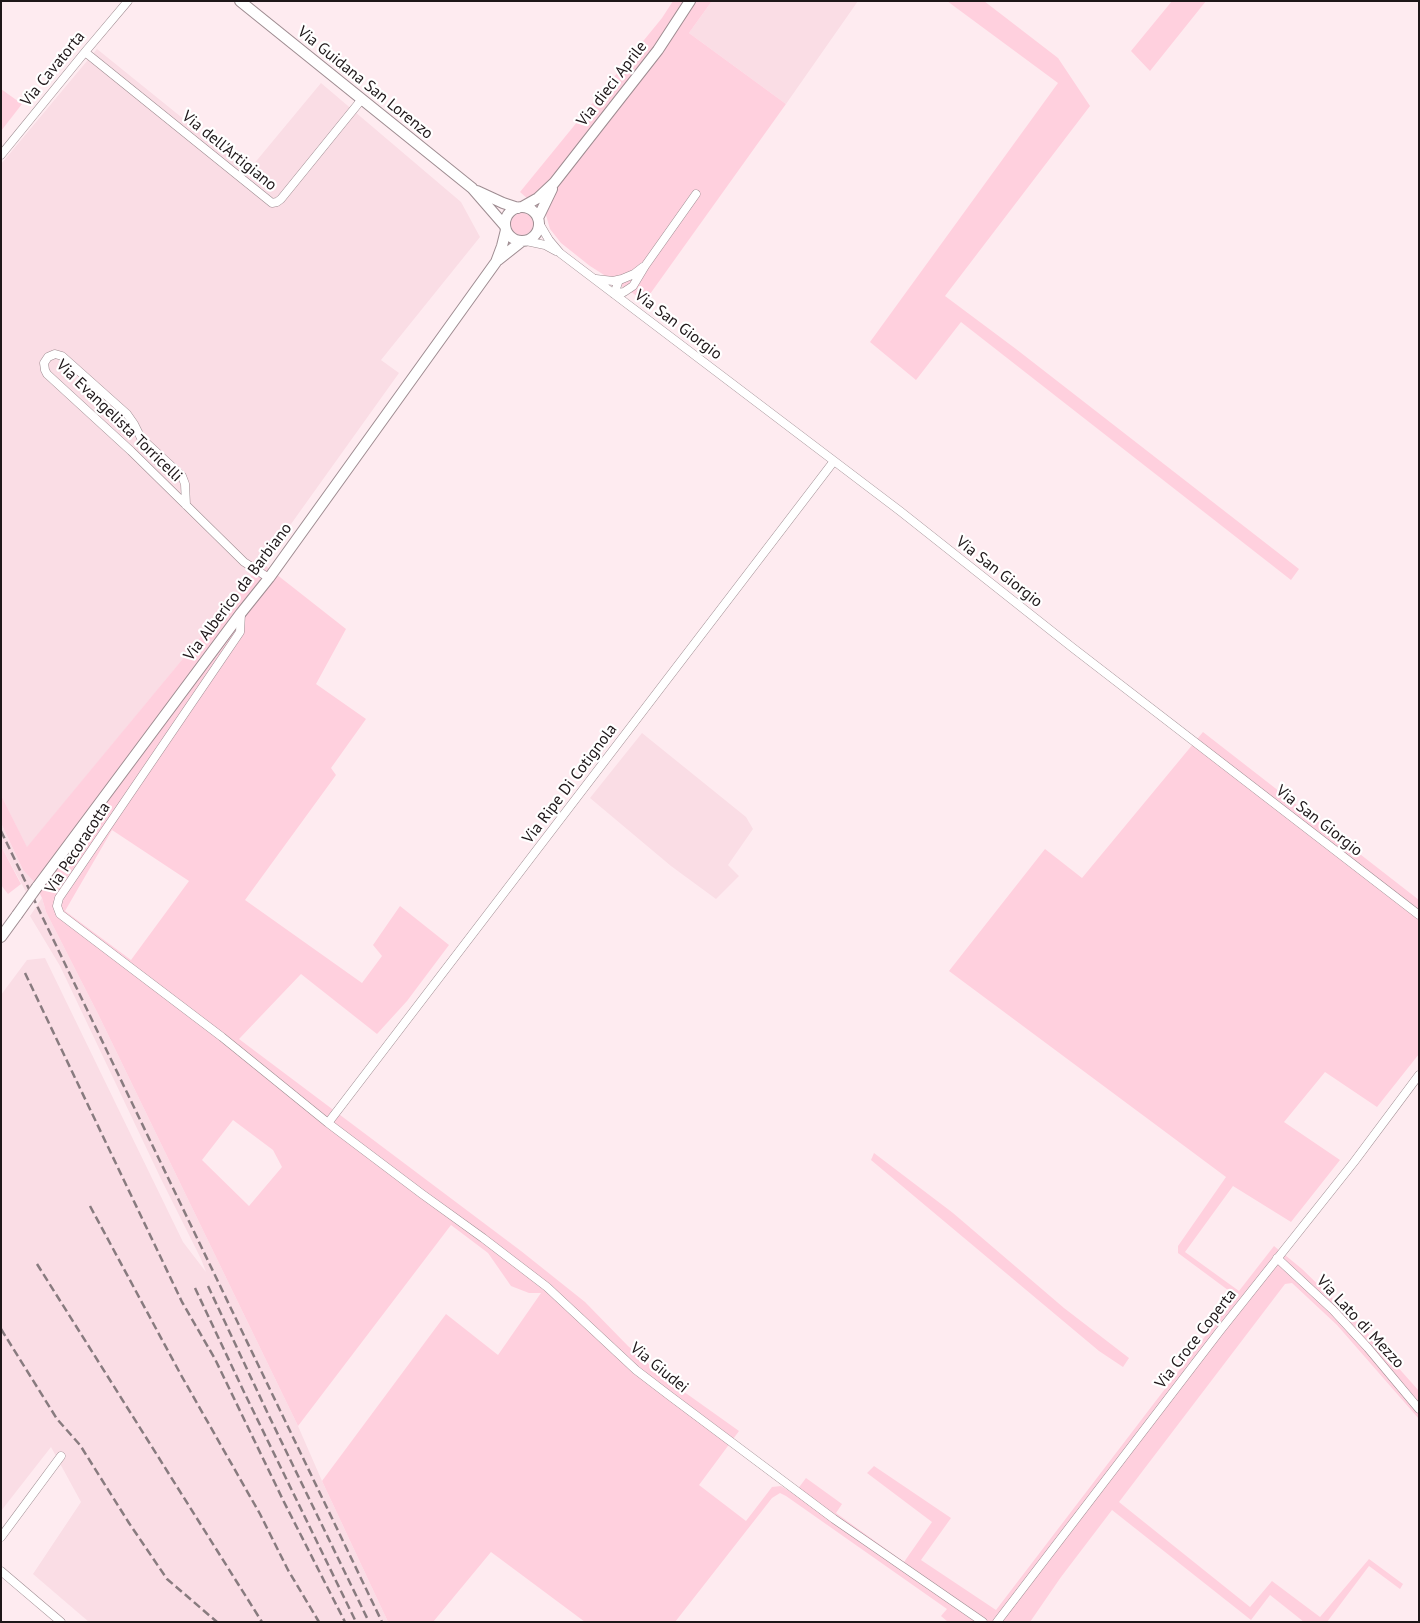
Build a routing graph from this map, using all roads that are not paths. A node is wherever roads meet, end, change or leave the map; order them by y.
1 (128, 1) edge
2 (240, 1) edge
3 (690, 1) edge
4 (84, 52) junction
5 (362, 99) junction
6 (1, 155) edge
7 (554, 183) junction
8 (472, 188) junction
9 (696, 194) dead end
10 (520, 208) junction
11 (538, 221) junction
12 (506, 228) junction
13 (524, 241) junction
14 (560, 253) junction
15 (496, 262) junction
16 (645, 266) junction
17 (593, 278) junction
18 (619, 280) junction
19 (633, 286) junction
20 (614, 294) junction
21 (633, 309) junction
22 (834, 461) junction
23 (186, 505) junction
24 (268, 578) junction
25 (241, 613) junction
26 (1419, 915) edge
27 (1, 937) edge
28 (1419, 1075) edge
29 (328, 1123) junction
30 (1277, 1258) junction
31 (1419, 1409) edge
32 (61, 1456) dead end
33 (1, 1536) edge
34 (1, 1571) edge
35 (61, 1622) edge
36 (983, 1622) edge
37 (997, 1622) edge

1 - 4 street, Via Cavatorta
2 - 5 main road, Via Guidana San Lorenzo
3 - 7 main road, Via dieci Aprile
4 - 5 street, Via dell'Artigiano
4 - 6 street, Via Cavatorta
5 - 8 main road, Via Guidana San Lorenzo
7 - 10 main road, Via dieci Aprile
7 - 11 main road, Via dieci Aprile
8 - 10 main road
8 - 12 main road
9 - 16 street
10 - 11 main road
10 - 12 main road
11 - 13 main road
11 - 14 street, Via San Giorgio
12 - 13 main road
12 - 15 main road, Via Alberico da Barbiano
13 - 14 street, Via San Giorgio
13 - 15 main road, Via Alberico da Barbiano
14 - 17 street, Via San Giorgio
15 - 24 main road, Via Alberico da Barbiano
16 - 18 street
16 - 19 street
17 - 18 street
17 - 20 street, Via San Giorgio
18 - 20 street
19 - 20 street
19 - 21 street
20 - 21 street, Via San Giorgio
21 - 22 street, Via San Giorgio
22 - 26 street, Via San Giorgio
22 - 29 street, Via Ripe Di Cotignola
23 - 23 street, Via Evangelista Torricelli
23 - 24 street, Via Evangelista Torricelli
24 - 25 main road, Via Alberico da Barbiano
25 - 27 main road, Via Alberico da Barbiano, bridge
25 - 29 street, Via Pecoracotta
28 - 30 street, Via Croce Coperta
29 - 36 street, Via Giudei
30 - 31 street, Via Lato di Mezzo
30 - 37 street, Via Croce Coperta
32 - 33 street
34 - 35 street

